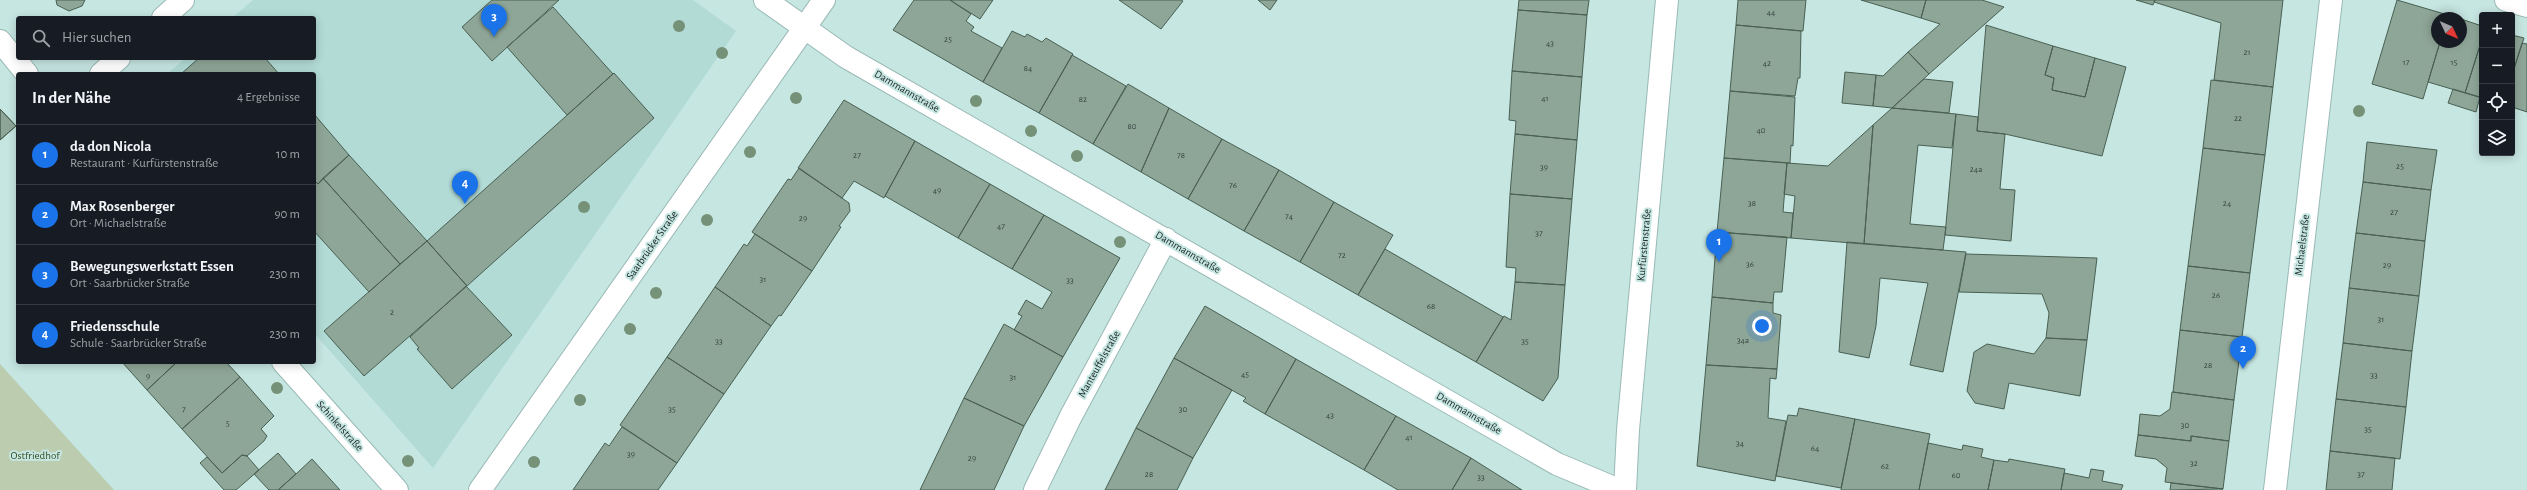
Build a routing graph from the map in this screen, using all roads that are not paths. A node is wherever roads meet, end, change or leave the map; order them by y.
1 (183, 0) edge
2 (765, 0) edge
3 (824, 0) edge
4 (1667, 0) edge
5 (2330, 0) edge
6 (2506, 0) edge
7 (2527, 6) edge
8 (165, 16) edge
9 (806, 27) junction
10 (0, 41) edge
11 (117, 60) edge
12 (25, 72) edge
13 (103, 72) edge
14 (1166, 239) junction
15 (285, 364) edge
16 (397, 490) edge
17 (480, 490) edge
18 (1035, 490) edge
19 (1619, 490) edge
20 (1624, 490) edge
21 (2275, 490) edge

1 - 8 street
2 - 9 street, Dammannstraße
3 - 9 street, Saarbrücker Straße
4 - 20 street, Kurfürstenstraße
5 - 21 street, Michaelstraße
6 - 7 street
9 - 14 street, Dammannstraße
9 - 17 street, Saarbrücker Straße
10 - 12 street
11 - 13 street
14 - 18 street, Manteuffelstraße
14 - 19 street, Dammannstraße
15 - 16 street, Schinkelstraße

